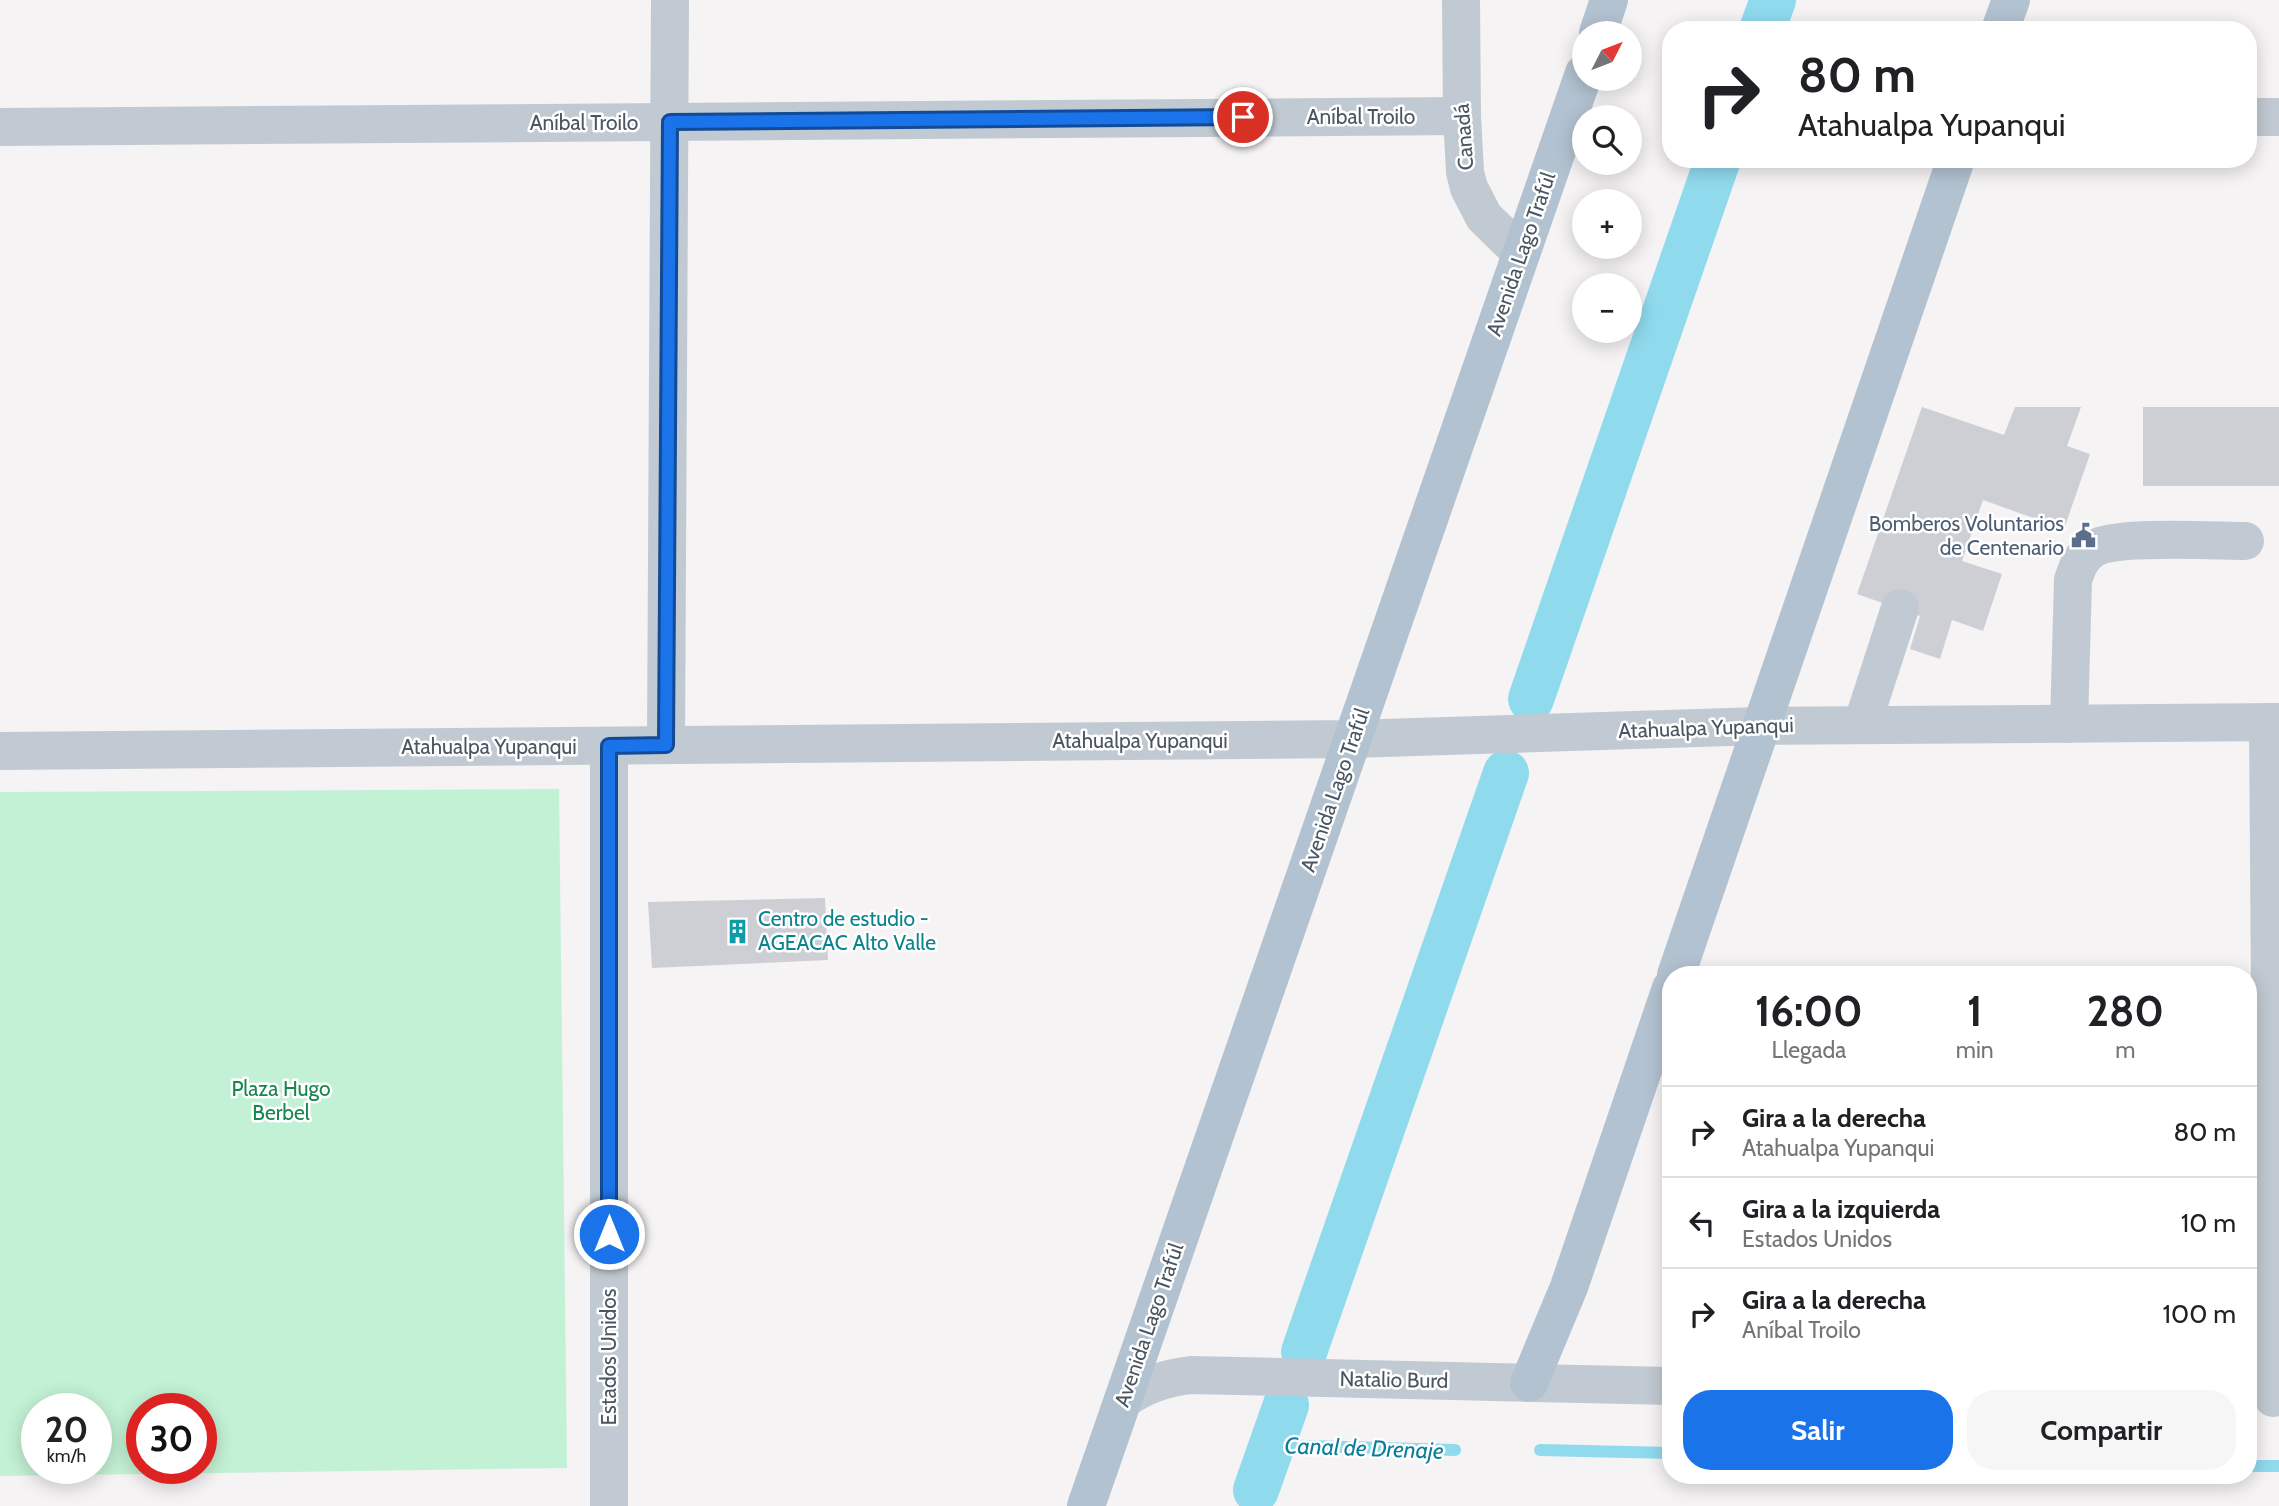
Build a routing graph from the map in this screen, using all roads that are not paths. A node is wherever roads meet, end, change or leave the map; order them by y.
1 (670, 0) edge
2 (1461, 0) edge
3 (1609, 0) edge
4 (2011, 0) edge
5 (1602, 21) edge
6 (2003, 21) edge
7 (1578, 91) edge
8 (1462, 116) junction
9 (2257, 117) edge
10 (2279, 117) edge
11 (670, 122) junction
12 (0, 127) edge
13 (1953, 168) edge
14 (1521, 253) junction
15 (2245, 541) dead end
16 (1900, 608) dead end
17 (2273, 722) edge
18 (2069, 724) junction
19 (1862, 725) junction
20 (1761, 726) junction
21 (1352, 739) junction
22 (666, 745) junction
23 (609, 746) junction
24 (0, 751) edge
25 (1679, 966) edge
26 (1662, 1014) edge
27 (1529, 1383) junction
28 (1662, 1386) edge
29 (2267, 1398) edge
30 (1123, 1400) junction
31 (608, 1506) edge
32 (1086, 1506) edge

1 - 11 street
2 - 8 street, Canadá
3 - 5 main road
4 - 6 main road
7 - 14 main road, Avenida Lago Trafúl
8 - 11 street, Aníbal Troilo
8 - 14 street, Canadá
9 - 10 street
11 - 12 street, Aníbal Troilo
11 - 22 street
13 - 20 main road
14 - 21 main road, Avenida Lago Trafúl
15 - 18 street
16 - 19 street
17 - 18 street, Atahualpa Yupanqui
17 - 29 street
18 - 19 street, Atahualpa Yupanqui
19 - 20 street, Atahualpa Yupanqui
20 - 21 street, Atahualpa Yupanqui
20 - 25 main road
21 - 22 street, Atahualpa Yupanqui
21 - 30 main road, Avenida Lago Trafúl
22 - 23 street, Atahualpa Yupanqui
23 - 24 street, Atahualpa Yupanqui
23 - 31 street, Estados Unidos
26 - 27 main road
27 - 28 street, Natalio Burd
27 - 30 street, Natalio Burd
30 - 32 main road, Avenida Lago Trafúl

